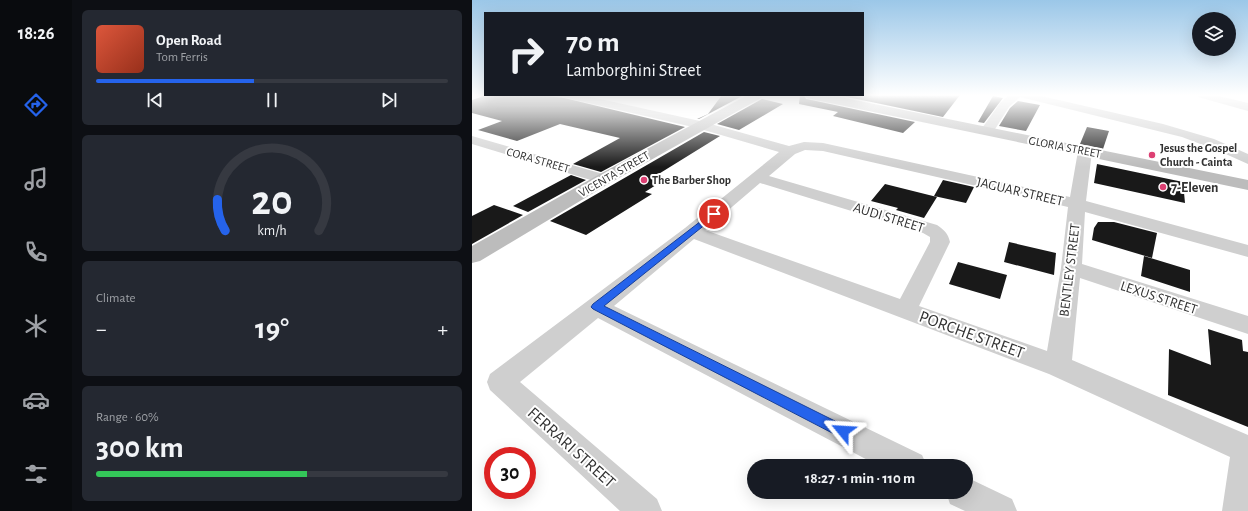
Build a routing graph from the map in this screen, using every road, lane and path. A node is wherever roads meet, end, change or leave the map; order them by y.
1 (673, 119) edge
2 (712, 119) edge
3 (928, 119) edge
4 (995, 119) edge
5 (1128, 119) edge
6 (700, 125) junction
7 (987, 131) junction
8 (472, 140) edge
9 (790, 151) junction
10 (1085, 151) junction
11 (1248, 160) edge
12 (759, 178) junction
13 (604, 179) junction
14 (1248, 185) edge
15 (1077, 204) junction
16 (692, 232) junction
17 (1248, 251) edge
18 (472, 256) edge
19 (1071, 268) junction
20 (596, 307) junction
21 (906, 309) junction
22 (1248, 326) edge
23 (1058, 366) junction
24 (1247, 449) edge
25 (897, 459) edge
26 (973, 498) edge
27 (645, 511) edge
28 (1000, 511) edge
29 (1239, 511) edge

1 - 6 street
2 - 6 street, VICENTA STREET
3 - 7 street, GLORIA STREET
4 - 7 street
5 - 11 street
6 - 9 street
6 - 13 street, VICENTA STREET
7 - 10 street, GLORIA STREET
8 - 13 street, CORA STREET
9 - 12 street
9 - 15 street, JAGUAR STREET
10 - 14 street, GLORIA STREET
10 - 15 street, BENTLEY STREET
12 - 16 street
12 - 21 street, AUDI STREET
13 - 18 street, VICENTA STREET
15 - 17 street, JAGUAR STREET
15 - 19 street, BENTLEY STREET
16 - 20 street
16 - 21 street, PORCHE STREET
19 - 22 street, LEXUS STREET
19 - 23 street, BENTLEY STREET
20 - 25 street
20 - 27 street, FERRARI STREET
21 - 23 street, PORCHE STREET
23 - 24 street, PORCHE STREET
24 - 29 street
26 - 28 street

